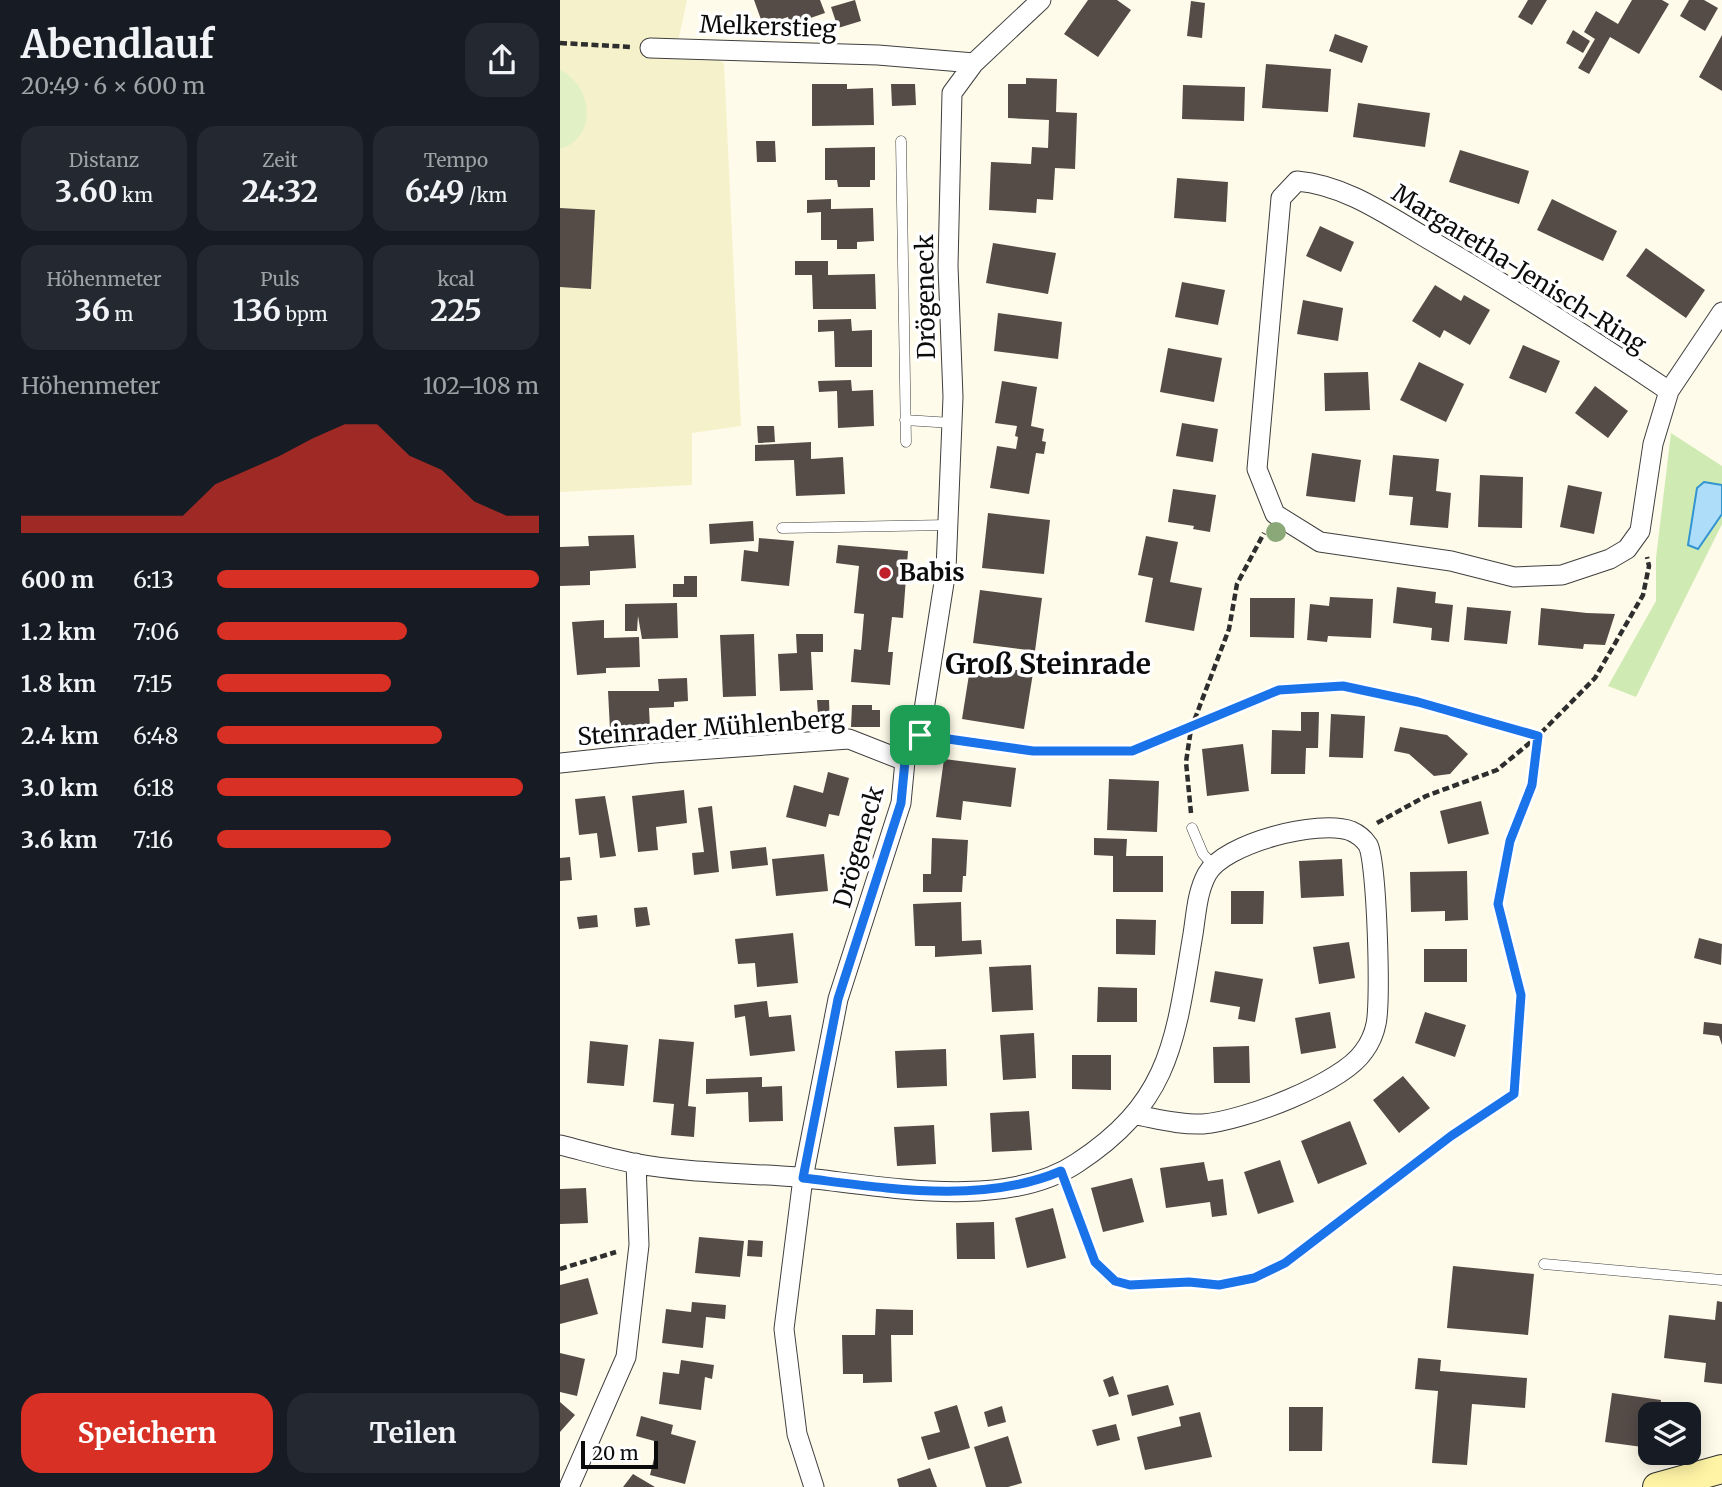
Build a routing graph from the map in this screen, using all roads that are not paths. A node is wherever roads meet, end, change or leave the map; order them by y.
1 (1041, 0) edge
2 (650, 48) road end
3 (974, 62) junction
4 (901, 141) dead end
5 (1722, 312) edge
6 (1669, 391) junction
7 (905, 421) junction
8 (952, 423) junction
9 (906, 442) dead end
10 (948, 525) junction
11 (782, 528) dead end
12 (905, 761) junction
13 (560, 763) edge
14 (1192, 828) road end
15 (1213, 865) junction
16 (1136, 1115) junction
17 (560, 1145) edge
18 (636, 1163) junction
19 (803, 1178) junction
20 (1544, 1264) dead end
21 (1722, 1280) edge
22 (1722, 1469) edge
23 (569, 1487) edge
24 (814, 1487) edge
25 (1657, 1487) edge

1 - 3 street, Drögeneck
2 - 3 street, Melkerstieg
3 - 8 street, Drögeneck
4 - 7 lane
5 - 6 street
6 - 6 street, Margaretha-Jenisch-Ring
7 - 8 lane
7 - 9 lane
8 - 10 street, Drögeneck
10 - 11 lane
10 - 12 street, Drögeneck
12 - 13 street, Steinrader Mühlenberg
12 - 19 street, Drögeneck
14 - 15 lane
15 - 16 street
15 - 16 street
16 - 19 street
17 - 18 street
18 - 19 street
18 - 23 street
19 - 24 street, Drögeneck
20 - 21 lane
22 - 25 main road

